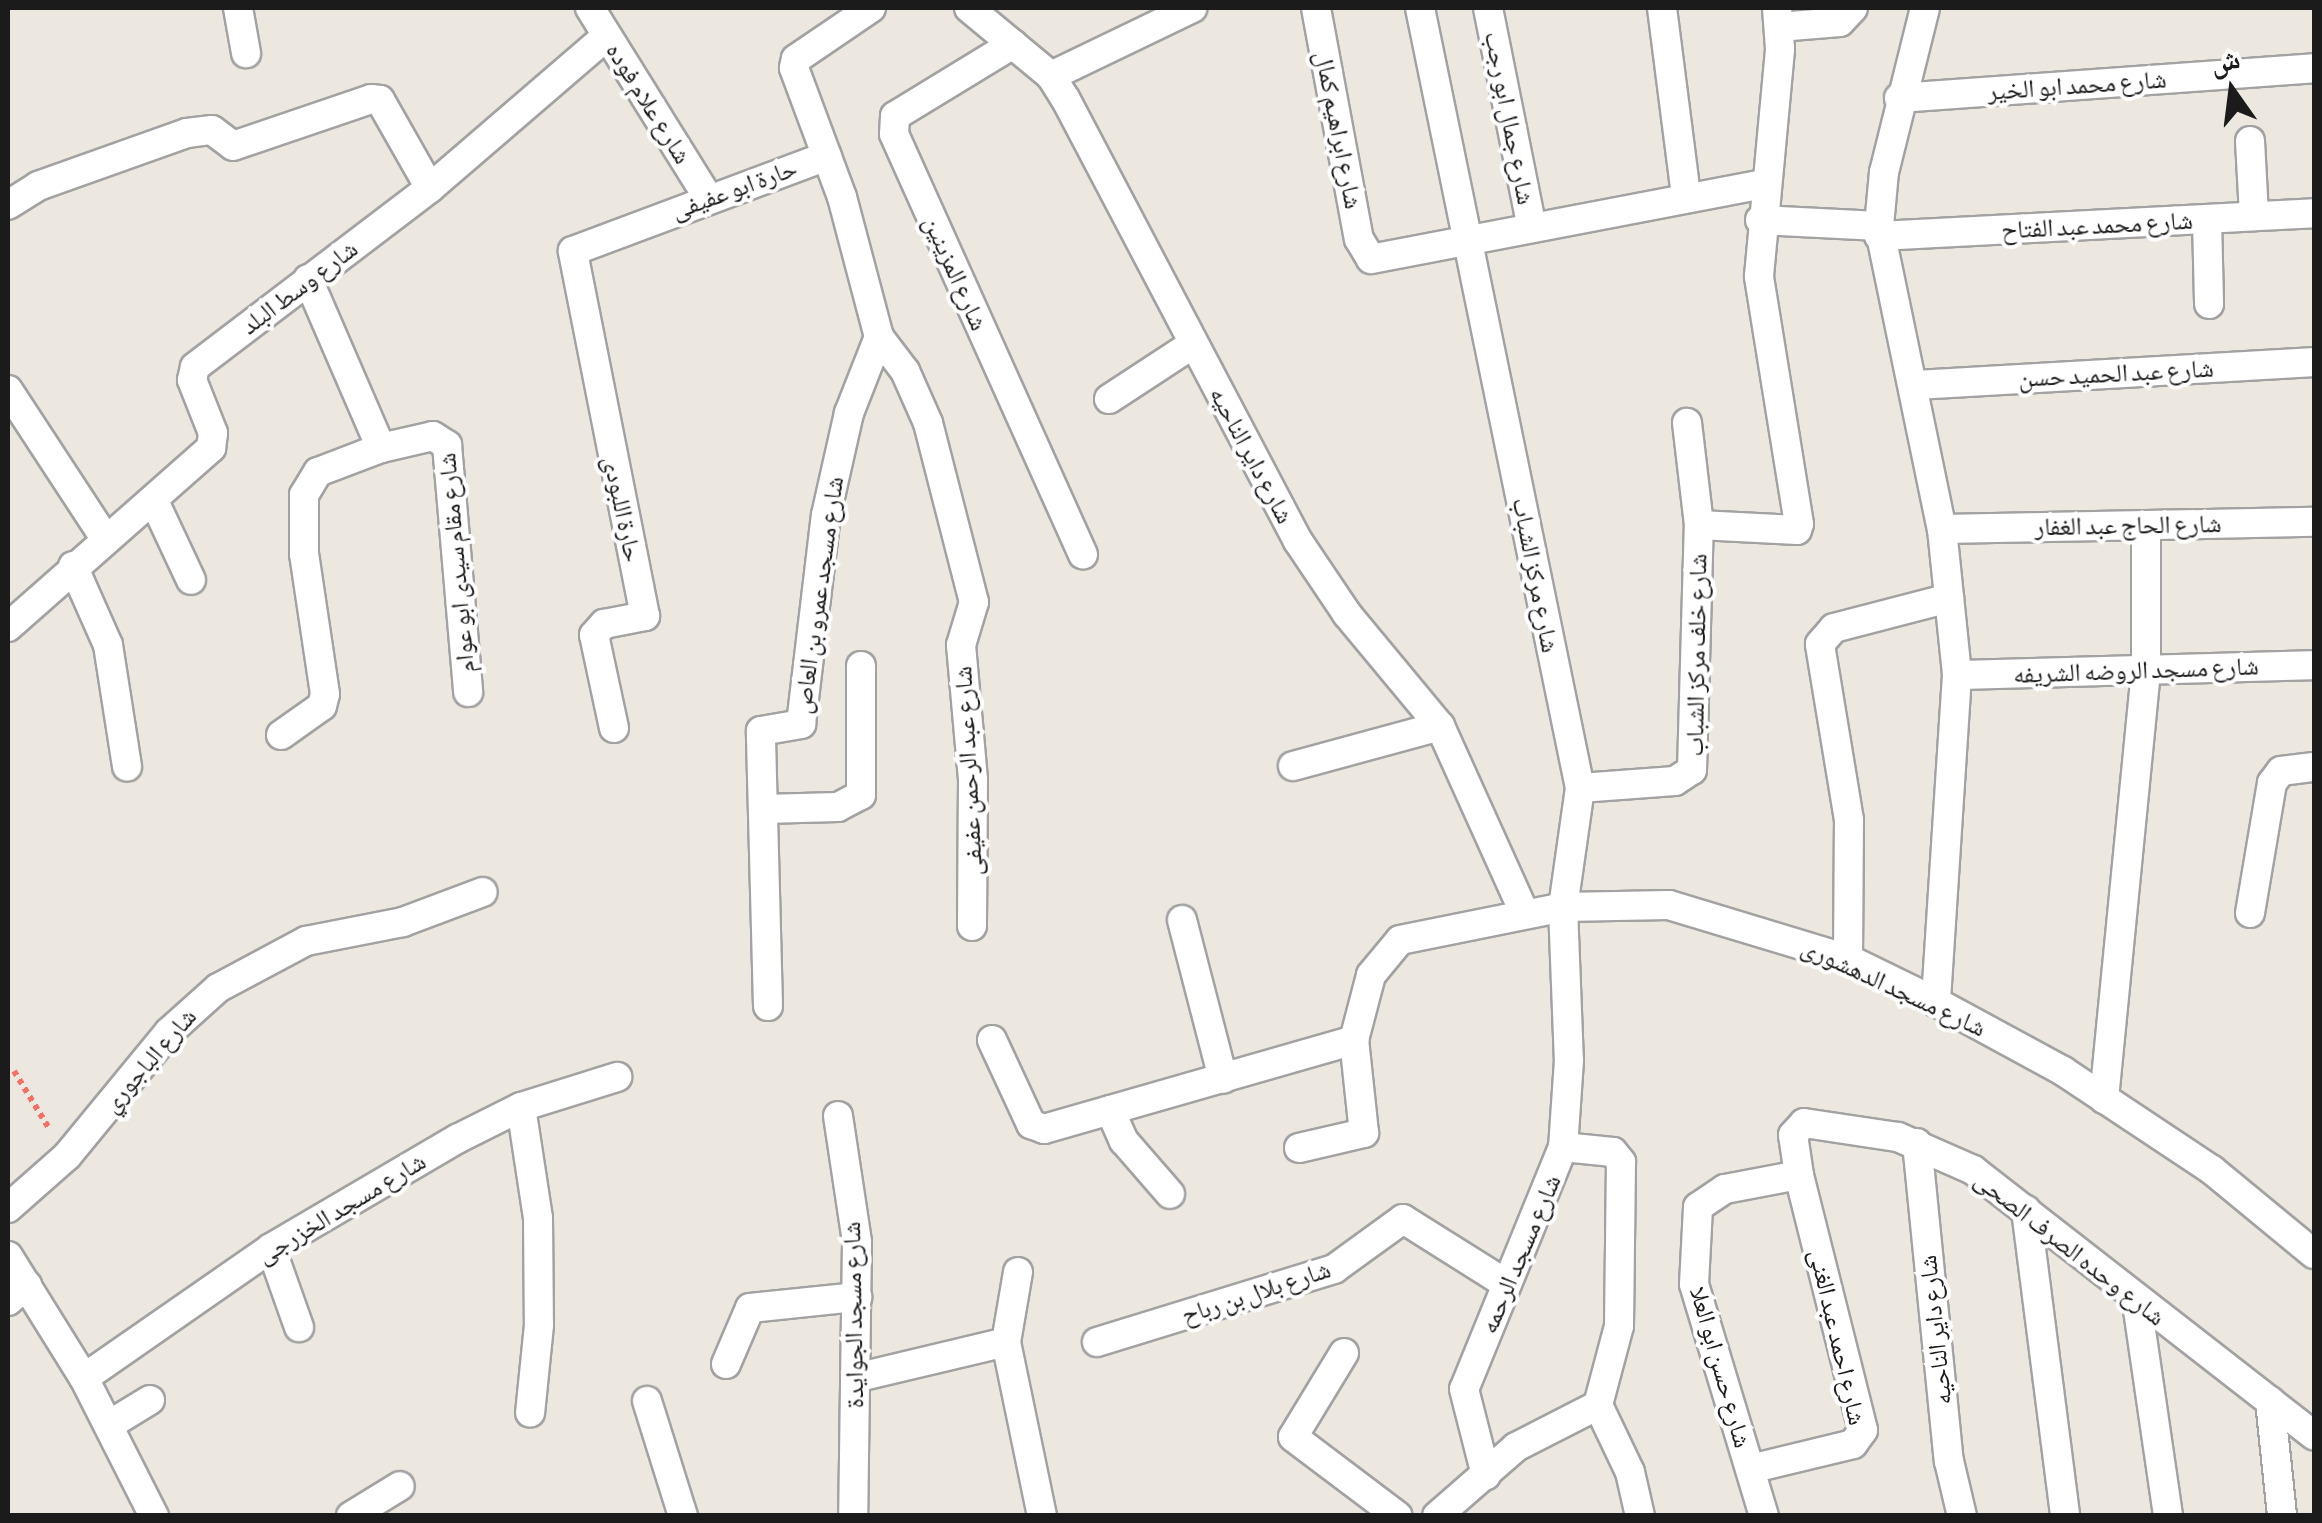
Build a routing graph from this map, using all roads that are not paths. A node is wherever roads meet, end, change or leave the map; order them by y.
1 (238, 8) edge
2 (872, 8) edge
3 (969, 8) edge
4 (1192, 8) edge
5 (1316, 8) edge
6 (1420, 8) edge
7 (1488, 8) edge
8 (1662, 8) edge
9 (1853, 8) edge
10 (1925, 8) edge
11 (599, 16) edge
12 (1778, 17) edge
13 (1013, 44) junction
14 (246, 53) dead end
15 (2314, 68) edge
16 (1050, 76) junction
17 (1900, 98) junction
18 (2250, 141) dead end
19 (827, 156) junction
20 (1763, 184) junction
21 (430, 188) junction
22 (1686, 196) junction
23 (709, 198) junction
24 (8, 205) edge
25 (2314, 213) edge
26 (2254, 216) junction
27 (1760, 220) junction
28 (2207, 220) junction
29 (1532, 228) junction
30 (1879, 231) junction
31 (1467, 244) junction
32 (574, 251) joint
33 (308, 279) junction
34 (2209, 304) dead end
35 (879, 337) junction
36 (1193, 344) junction
37 (2314, 362) edge
38 (1916, 386) junction
39 (8, 390) edge
40 (1109, 398) dead end
41 (1687, 424) dead end
42 (381, 448) junction
43 (154, 502) junction
44 (2314, 522) edge
45 (1699, 525) junction
46 (2146, 525) junction
47 (1942, 529) junction
48 (106, 540) junction
49 (1082, 555) dead end
50 (73, 566) junction
51 (191, 580) dead end
52 (8, 589) edge
53 (1949, 598) junction
54 (11, 623) edge
55 (861, 666) dead end
56 (2314, 666) edge
57 (2146, 670) junction
58 (1957, 675) junction
59 (468, 692) dead end
60 (1440, 726) junction
61 (614, 728) dead end
62 (281, 735) dead end
63 (1293, 766) dead end
64 (128, 767) dead end
65 (2314, 767) edge
66 (1580, 788) junction
67 (763, 809) junction
68 (483, 892) dead end
69 (1563, 906) junction
70 (1524, 912) junction
71 (2250, 912) dead end
72 (1182, 920) dead end
73 (972, 926) dead end
74 (1848, 959) junction
75 (1936, 1002) junction
76 (768, 1006) dead end
77 (992, 1040) dead end
78 (1354, 1040) junction
79 (617, 1076) dead end
80 (1224, 1079) junction
81 (2104, 1099) junction
82 (521, 1107) junction
83 (1110, 1110) junction
84 (838, 1116) dead end
85 (1798, 1124) joint
86 (1916, 1142) junction
87 (1564, 1147) junction
88 (1299, 1148) dead end
89 (1800, 1175) junction
90 (1170, 1194) dead end
91 (8, 1208) edge
92 (2026, 1210) junction
93 (271, 1248) junction
94 (2314, 1254) edge
95 (8, 1256) edge
96 (1018, 1272) dead end
97 (1505, 1282) junction
98 (17, 1294) edge
99 (856, 1297) junction
100 (2137, 1303) junction
101 (299, 1327) dead end
102 (1006, 1342) junction
103 (1097, 1342) dead end
104 (1344, 1353) dead end
105 (726, 1364) dead end
106 (84, 1378) junction
107 (855, 1378) junction
108 (150, 1400) dead end
109 (647, 1401) dead end
110 (2270, 1401) junction
111 (1598, 1405) junction
112 (530, 1413) dead end
113 (109, 1426) junction
114 (2314, 1435) edge
115 (1750, 1468) junction
116 (1486, 1475) junction
117 (400, 1486) dead end
118 (154, 1516) edge
119 (351, 1516) edge
120 (683, 1516) edge
121 (853, 1516) edge
122 (1042, 1516) edge
123 (1398, 1516) edge
124 (1436, 1516) edge
125 (1640, 1516) edge
126 (1764, 1516) edge
127 (1962, 1516) edge
128 (2065, 1516) edge
129 (2168, 1516) edge
130 (2282, 1516) edge

1 - 14 street
2 - 19 street, حارة ابو عفيفى
3 - 13 street, شارع داير الناحيه
4 - 16 street
5 - 31 street, شارع ابراهيم كمال
6 - 31 street, شارع مركز الشباب
7 - 29 street, شارع جمال ابو رجب
8 - 22 street
9 - 12 street
10 - 17 street
11 - 21 street, شارع وسط البلد
11 - 23 street, شارع علام فوده
12 - 20 street
13 - 16 street, شارع داير الناحيه
13 - 49 street, شارع المزينين
15 - 17 street, شارع محمد ابو الخير
16 - 36 street, شارع داير الناحيه
17 - 30 street
18 - 26 street
19 - 23 street, حارة ابو عفيفى
19 - 35 street, شارع عبد الرحمن عفيفى
20 - 22 street
20 - 27 street
21 - 24 street
21 - 33 street, شارع وسط البلد
22 - 29 street
23 - 32 street, حارة ابو عفيفى
25 - 26 street, شارع محمد عبد الفتاح
26 - 28 street, شارع محمد عبد الفتاح
27 - 30 street, شارع محمد عبد الفتاح
27 - 45 street
28 - 30 street, شارع محمد عبد الفتاح
28 - 34 street
29 - 31 street
30 - 38 street
31 - 66 street, شارع مركز الشباب
32 - 61 street, حارة اللبودى
33 - 42 street
33 - 43 street, شارع وسط البلد
35 - 67 street, شارع مسجد عمرو بن العاص
35 - 73 street, شارع عبد الرحمن عفيفى
36 - 40 street
36 - 60 street, شارع داير الناحيه
37 - 38 street, شارع عبد الحميد حسن
38 - 47 street
39 - 48 street
41 - 45 street, شارع خلف مركز الشباب
42 - 59 street, شارع مقام سيدى ابو عوام
42 - 62 street
43 - 48 street, شارع وسط البلد
43 - 51 street
44 - 46 street, شارع الحاج عبد الغفار
45 - 66 street, شارع خلف مركز الشباب
46 - 47 street, شارع الحاج عبد الغفار
46 - 57 street
47 - 53 street
48 - 50 street, شارع وسط البلد
50 - 54 street, شارع وسط البلد
50 - 64 street
52 - 54 street
53 - 58 street
53 - 74 street
55 - 67 street
56 - 57 street, شارع مسجد الروضه الشريفه
57 - 58 street, شارع مسجد الروضه الشريفه
57 - 81 street
58 - 75 street
60 - 63 street
60 - 70 street, شارع داير الناحيه
65 - 71 street
66 - 69 street, شارع مركز الشباب
67 - 76 street, شارع مسجد عمرو بن العاص
68 - 91 street, شارع الباجوري
69 - 70 street, شارع مسجد الدهشورى
69 - 74 street, شارع مسجد الدهشورى
69 - 87 street, شارع مسجد الرحمه
70 - 78 street, شارع مسجد الدهشورى
72 - 80 street
74 - 75 street, شارع مسجد الدهشورى
75 - 81 street, شارع مسجد الدهشورى
77 - 83 street
78 - 80 street
78 - 88 street
79 - 82 street, شارع مسجد الخزرجى
80 - 83 street
81 - 94 street, شارع مسجد الدهشورى
82 - 93 street, شارع مسجد الخزرجى
82 - 112 street
83 - 90 street
84 - 99 street, شارع مسجد الجوايدة
85 - 86 street, شارع وحده الصرف الصحى
85 - 89 street, شارع احمد عبد الغنى
86 - 92 street, شارع وحده الصرف الصحى
86 - 127 street, شارع داير الناحيه
87 - 97 street, شارع مسجد الرحمه
87 - 111 street
89 - 115 street, شارع حسن ابو العلا
89 - 115 street, شارع احمد عبد الغنى
92 - 100 street, شارع وحده الصرف الصحى
92 - 128 street
93 - 101 street
93 - 106 street, شارع مسجد الخزرجى
95 - 98 street
96 - 102 street
97 - 103 street, شارع بلال بن رباح
97 - 116 street, شارع مسجد الرحمه
98 - 106 street
99 - 105 street
99 - 107 street, شارع مسجد الجوايدة
100 - 110 street, شارع وحده الصرف الصحى
100 - 129 street
102 - 107 street
102 - 122 street
104 - 123 street
106 - 113 street
107 - 121 street, شارع مسجد الجوايدة
108 - 113 street
109 - 120 street
110 - 114 street, شارع وحده الصرف الصحى
110 - 130 street
111 - 116 street
111 - 125 street
113 - 118 street
115 - 126 street, شارع حسن ابو العلا
116 - 124 street
117 - 119 street

